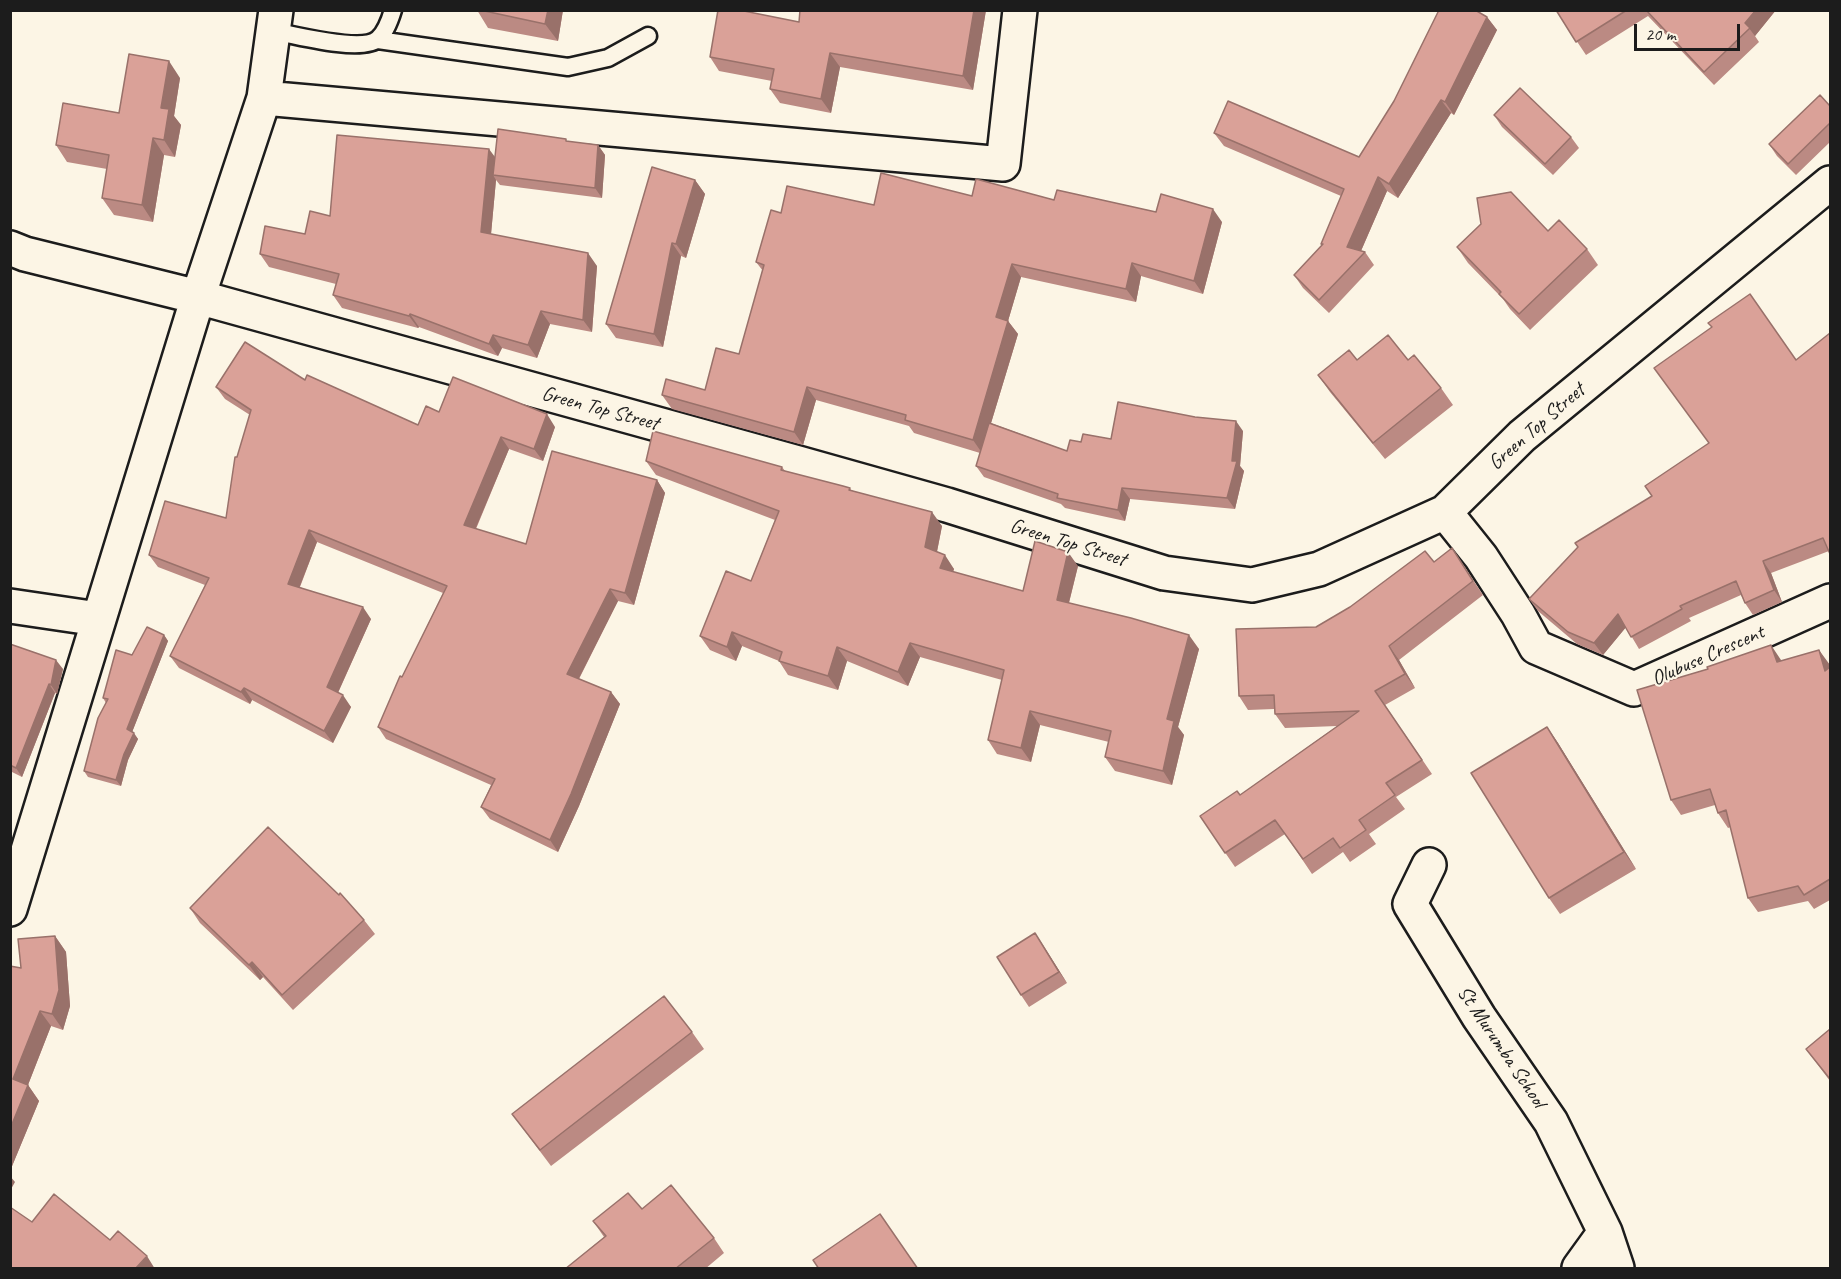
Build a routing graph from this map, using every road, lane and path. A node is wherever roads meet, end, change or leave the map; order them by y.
1 (393, 10) edge
2 (1020, 10) edge
3 (275, 21) edge
4 (648, 36) dead end
5 (378, 40) junction
6 (264, 98) junction
7 (1830, 183) edge
8 (10, 248) edge
9 (198, 297) junction
10 (1445, 512) junction
11 (1830, 601) edge
12 (10, 606) edge
13 (98, 619) junction
14 (1429, 865) dead end
15 (10, 909) edge
16 (1605, 1232) junction
17 (1579, 1269) edge
18 (1617, 1269) edge

1 - 5 lane
2 - 6 street
3 - 5 lane
3 - 6 street
4 - 5 lane
6 - 9 street
7 - 10 street, Green Top Street
8 - 9 street, Green Top Street
9 - 10 street, Green Top Street
9 - 13 street
10 - 11 street, Olubuse Crescent
12 - 13 street
13 - 15 street
14 - 16 street, St Murumba School
16 - 17 street
16 - 18 street, St Murumba School

